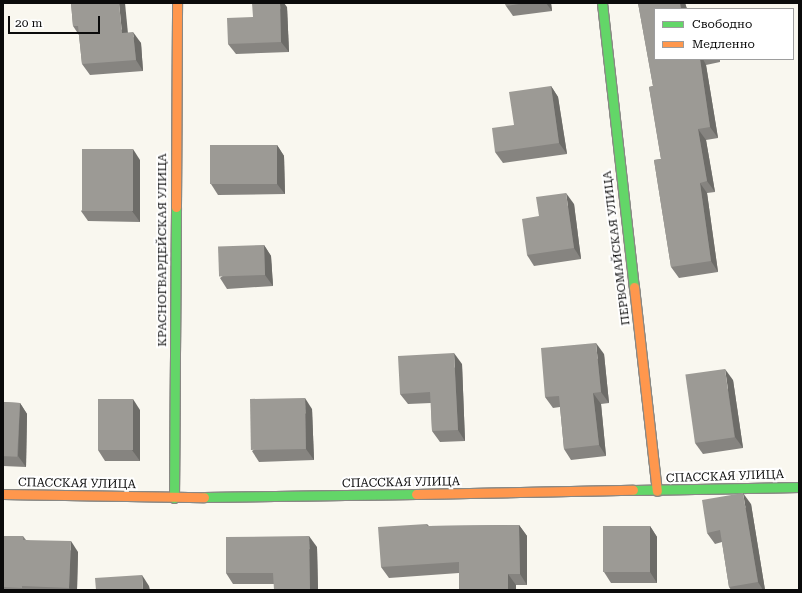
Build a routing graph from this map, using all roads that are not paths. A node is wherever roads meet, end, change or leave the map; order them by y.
1 (177, 3) edge
2 (602, 3) edge
3 (799, 487) edge
4 (657, 491) junction
5 (3, 494) edge
6 (174, 498) junction

1 - 6 street, КРАСНОГВАРДЕЙСКАЯ УЛИЦА
2 - 4 street, ПЕРВОМАЙСКАЯ УЛИЦА
3 - 4 street, СПАССКАЯ УЛИЦА
4 - 6 street, СПАССКАЯ УЛИЦА
5 - 6 street, СПАССКАЯ УЛИЦА

